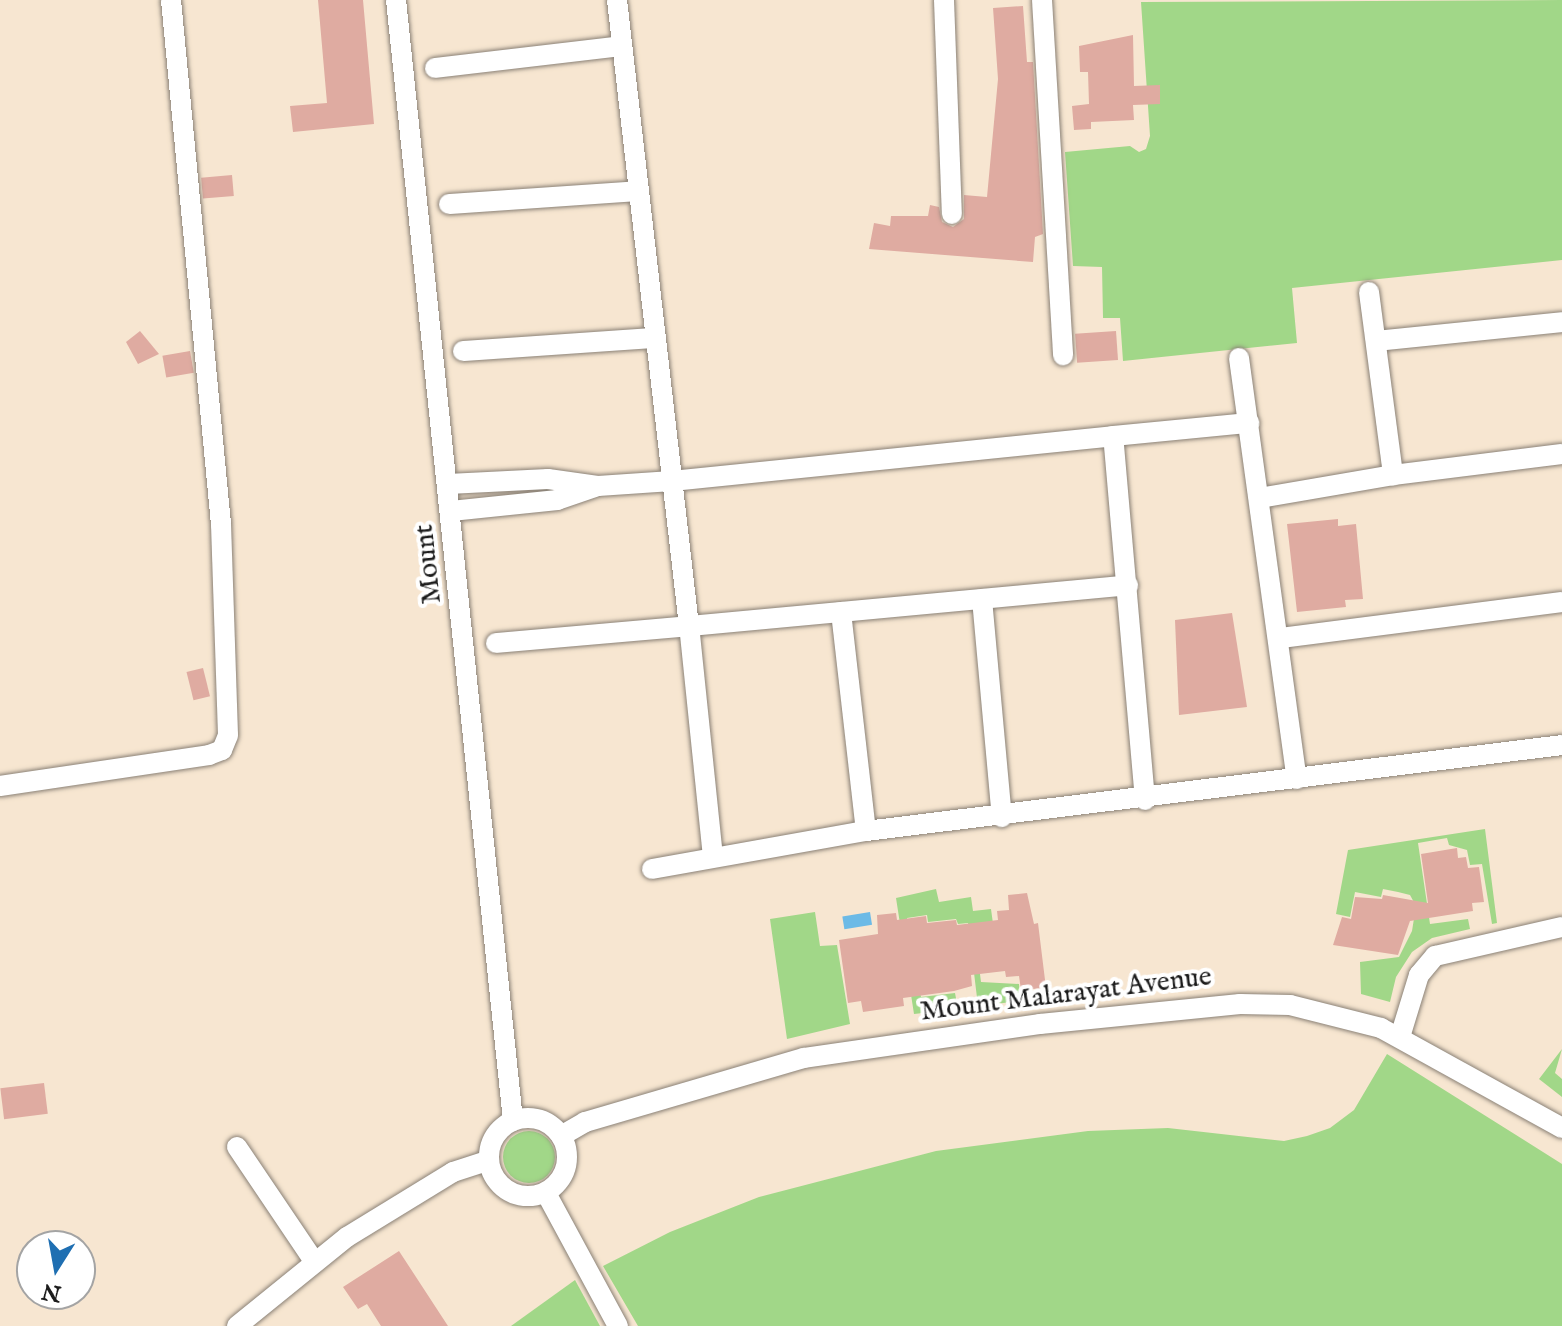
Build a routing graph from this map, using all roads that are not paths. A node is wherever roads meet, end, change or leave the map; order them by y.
1 (171, 0) edge
2 (396, 0) edge
3 (617, 0) edge
4 (944, 0) edge
5 (1042, 0) edge
6 (622, 46) junction
7 (435, 68) dead end
8 (639, 191) junction
9 (449, 204) dead end
10 (952, 214) dead end
11 (1369, 292) dead end
12 (1562, 322) edge
13 (654, 338) junction
14 (1376, 341) junction
15 (463, 351) dead end
16 (1063, 355) dead end
17 (1239, 358) dead end
18 (1249, 423) junction
19 (1113, 436) junction
20 (1562, 454) edge
21 (1393, 475) junction
22 (672, 481) junction
23 (448, 484) junction
24 (598, 486) junction
25 (1260, 498) junction
26 (451, 511) junction
27 (1128, 585) junction
28 (982, 599) junction
29 (1562, 602) edge
30 (841, 612) junction
31 (689, 626) junction
32 (1281, 638) junction
33 (496, 643) dead end
34 (1562, 745) edge
35 (1297, 779) junction
36 (0, 786) edge
37 (1145, 800) junction
38 (1002, 817) junction
39 (866, 831) junction
40 (713, 857) junction
41 (652, 869) dead end
42 (1562, 927) edge
43 (1400, 1037) junction
44 (513, 1121) junction
45 (1562, 1128) edge
46 (561, 1136) junction
47 (237, 1147) dead end
48 (489, 1160) junction
49 (546, 1193) junction
50 (314, 1261) junction
51 (237, 1326) edge
52 (618, 1326) edge

1 - 36 street
2 - 23 street, Mount
3 - 6 street
4 - 10 street
5 - 16 street
6 - 7 street
6 - 8 street
8 - 9 street
8 - 13 street
11 - 14 street
12 - 14 street
13 - 15 street
13 - 22 street
14 - 21 street
17 - 18 street
18 - 19 street
18 - 25 street
19 - 22 street
19 - 27 street
20 - 21 street
21 - 25 street
22 - 24 street
22 - 31 street
23 - 24 street
23 - 26 street, Mount
24 - 26 street
25 - 32 street
26 - 44 street, Mount
27 - 28 street
27 - 37 street
28 - 30 street
28 - 38 street
29 - 32 street
30 - 31 street
30 - 39 street
31 - 33 street
31 - 40 street
32 - 35 street
34 - 35 street
35 - 37 street
37 - 38 street
38 - 39 street
39 - 40 street
40 - 41 street
42 - 43 street
43 - 45 street, Mount Malarayat Avenue
43 - 46 street, Mount Malarayat Avenue
44 - 46 street
44 - 48 street
46 - 49 street
47 - 50 street
48 - 49 street
48 - 50 street
49 - 52 street
50 - 51 street

